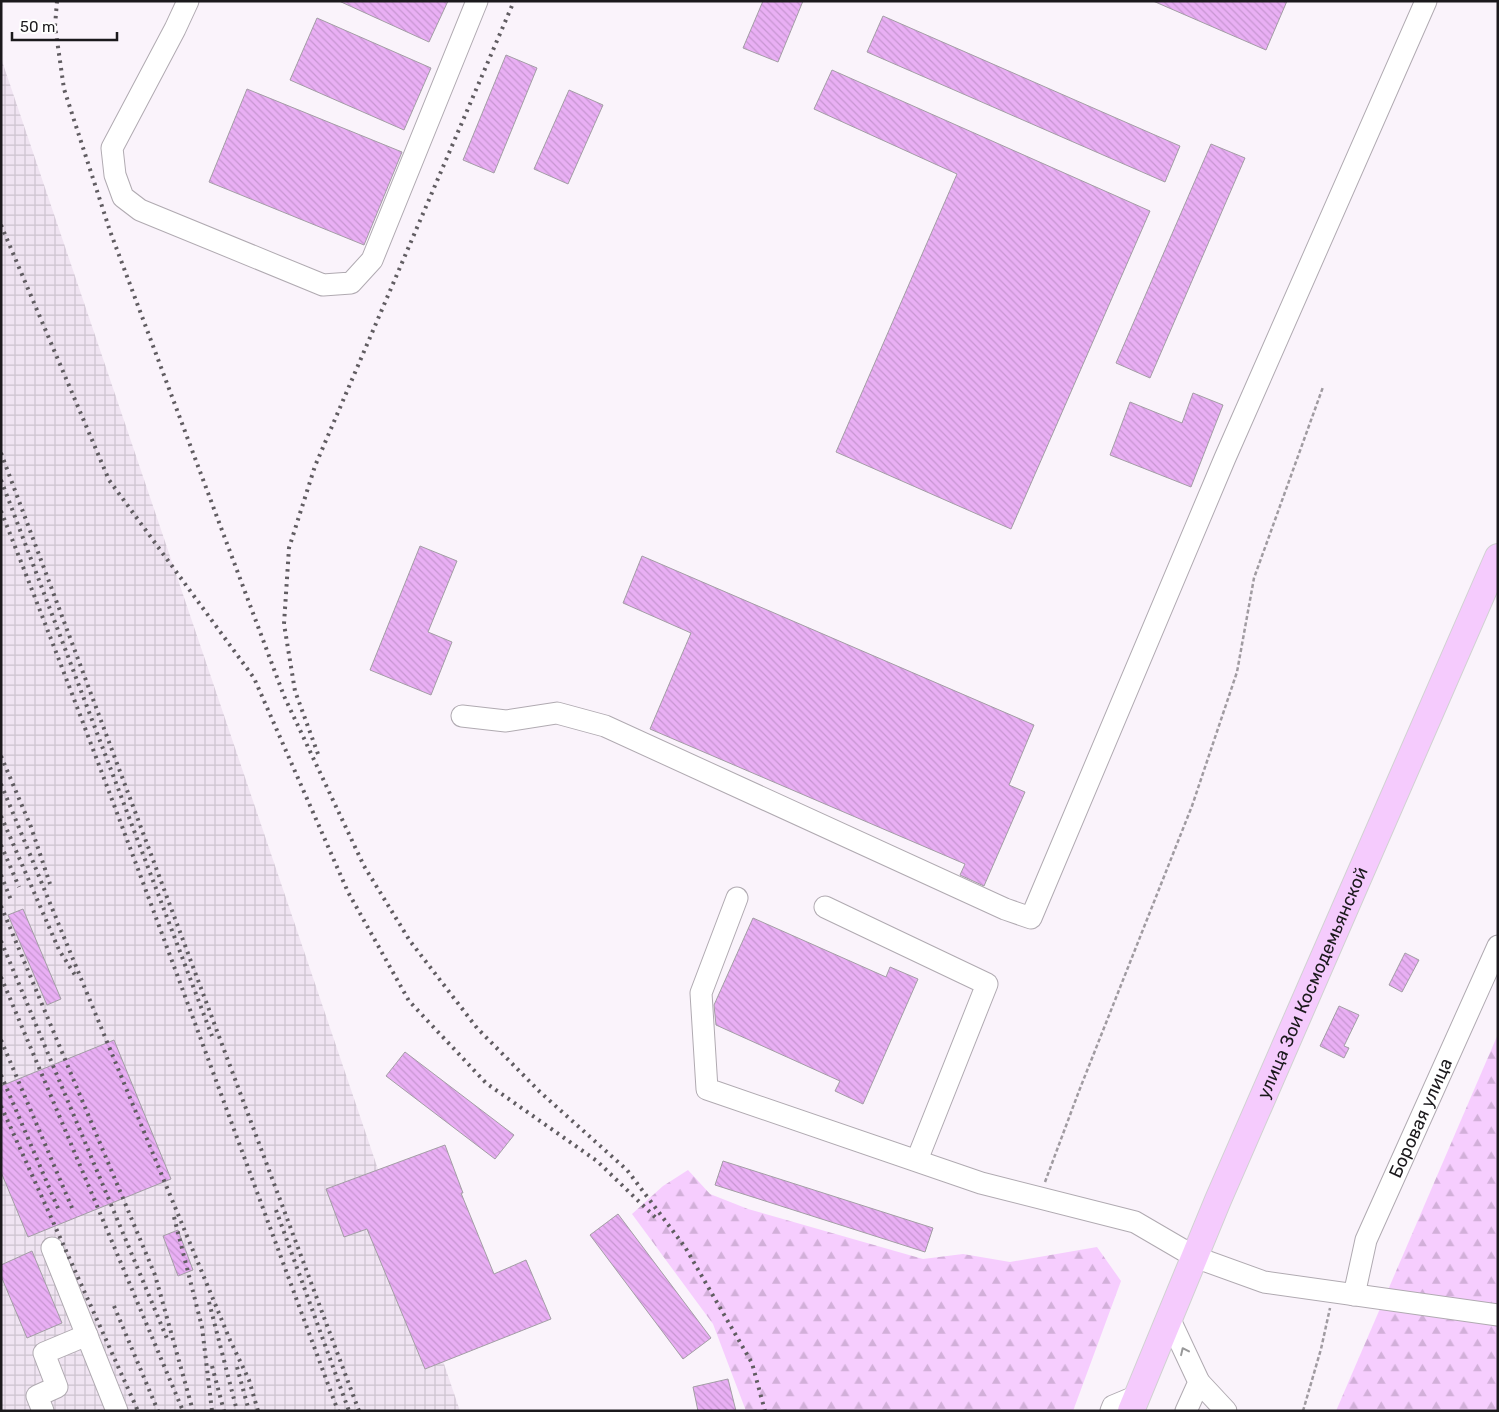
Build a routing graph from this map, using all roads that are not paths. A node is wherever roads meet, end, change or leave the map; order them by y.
1 (188, 1) edge
2 (477, 1) edge
3 (1426, 1) edge
4 (1498, 557) edge
5 (462, 716) dead end
6 (737, 898) dead end
7 (825, 907) dead end
8 (1498, 946) edge
9 (917, 1160) junction
10 (52, 1248) dead end
11 (1195, 1257) junction
12 (1354, 1295) junction
13 (1498, 1315) edge
14 (1169, 1318) junction
15 (87, 1335) junction
16 (1199, 1382) junction
17 (1134, 1403) edge
18 (42, 1411) edge
19 (118, 1411) edge
20 (1111, 1411) edge
21 (1186, 1411) edge
22 (1226, 1411) edge

1 - 2 street
3 - 5 street
4 - 11 main road, улица Зои Космодемьянской
6 - 9 street
7 - 9 street
8 - 12 street, Боровая улица
9 - 11 street
10 - 15 street
11 - 12 street
11 - 14 main road, улица Зои Космодемьянской
12 - 13 street
16 -> 14 street
14 - 17 main road, улица Зои Космодемьянской
15 - 18 street
15 - 19 street
16 - 21 street
16 - 22 street
17 - 20 street

